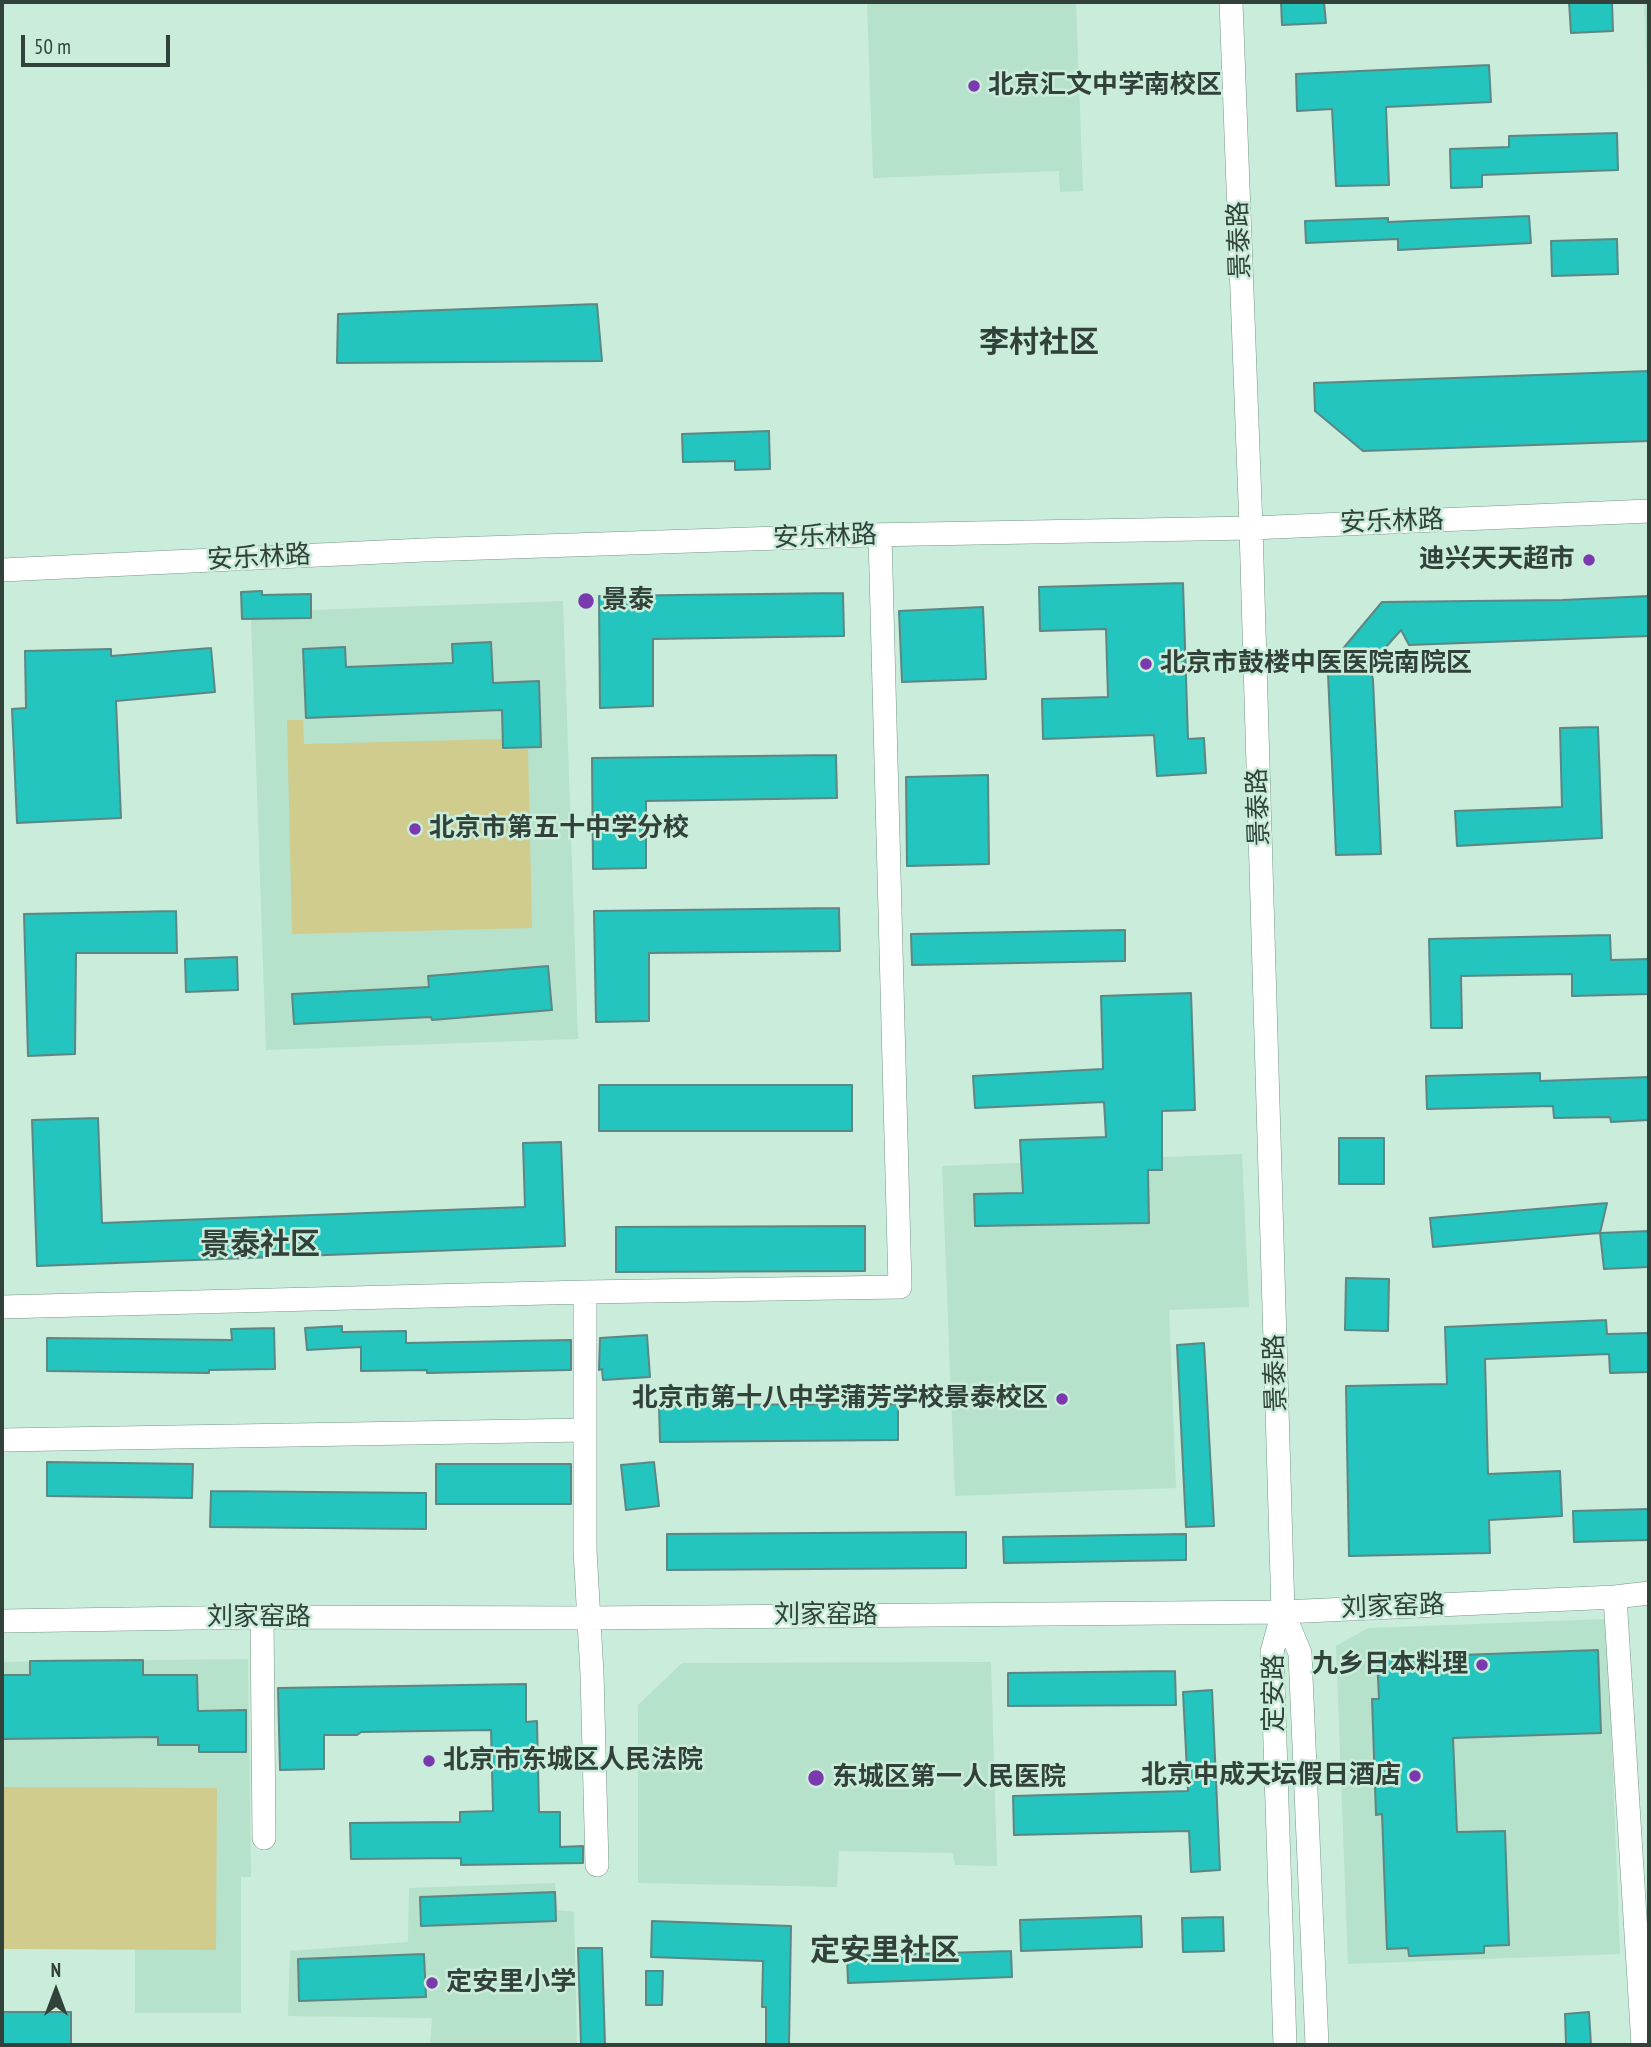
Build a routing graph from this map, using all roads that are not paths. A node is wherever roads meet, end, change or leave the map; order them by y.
1 (1231, 2) edge
2 (1649, 511) edge
3 (1251, 528) junction
4 (880, 535) junction
5 (2, 570) edge
6 (585, 1292) junction
7 (2, 1307) edge
8 (585, 1430) junction
9 (2, 1440) edge
10 (1649, 1593) edge
11 (1615, 1597) junction
12 (1283, 1612) junction
13 (262, 1617) junction
14 (587, 1618) junction
15 (2, 1622) edge
16 (264, 1838) dead end
17 (597, 1865) dead end
18 (1285, 2045) edge
19 (1317, 2045) edge
20 (1643, 2045) edge

1 - 3 street, 景泰路
2 - 3 street, 安乐林路
3 - 4 street, 安乐林路
3 - 12 street, 景泰路
4 - 5 street, 安乐林路
4 - 6 street
6 - 7 street
6 - 8 street
8 - 9 street
8 - 14 street
10 - 11 street, 刘家窑路
11 - 12 street, 刘家窑路
11 - 20 street
12 - 14 street, 刘家窑路
12 - 18 street, 定安路
12 - 19 street, 定安路
13 - 14 street, 刘家窑路
13 - 15 street, 刘家窑路
13 - 16 street
14 - 17 street

